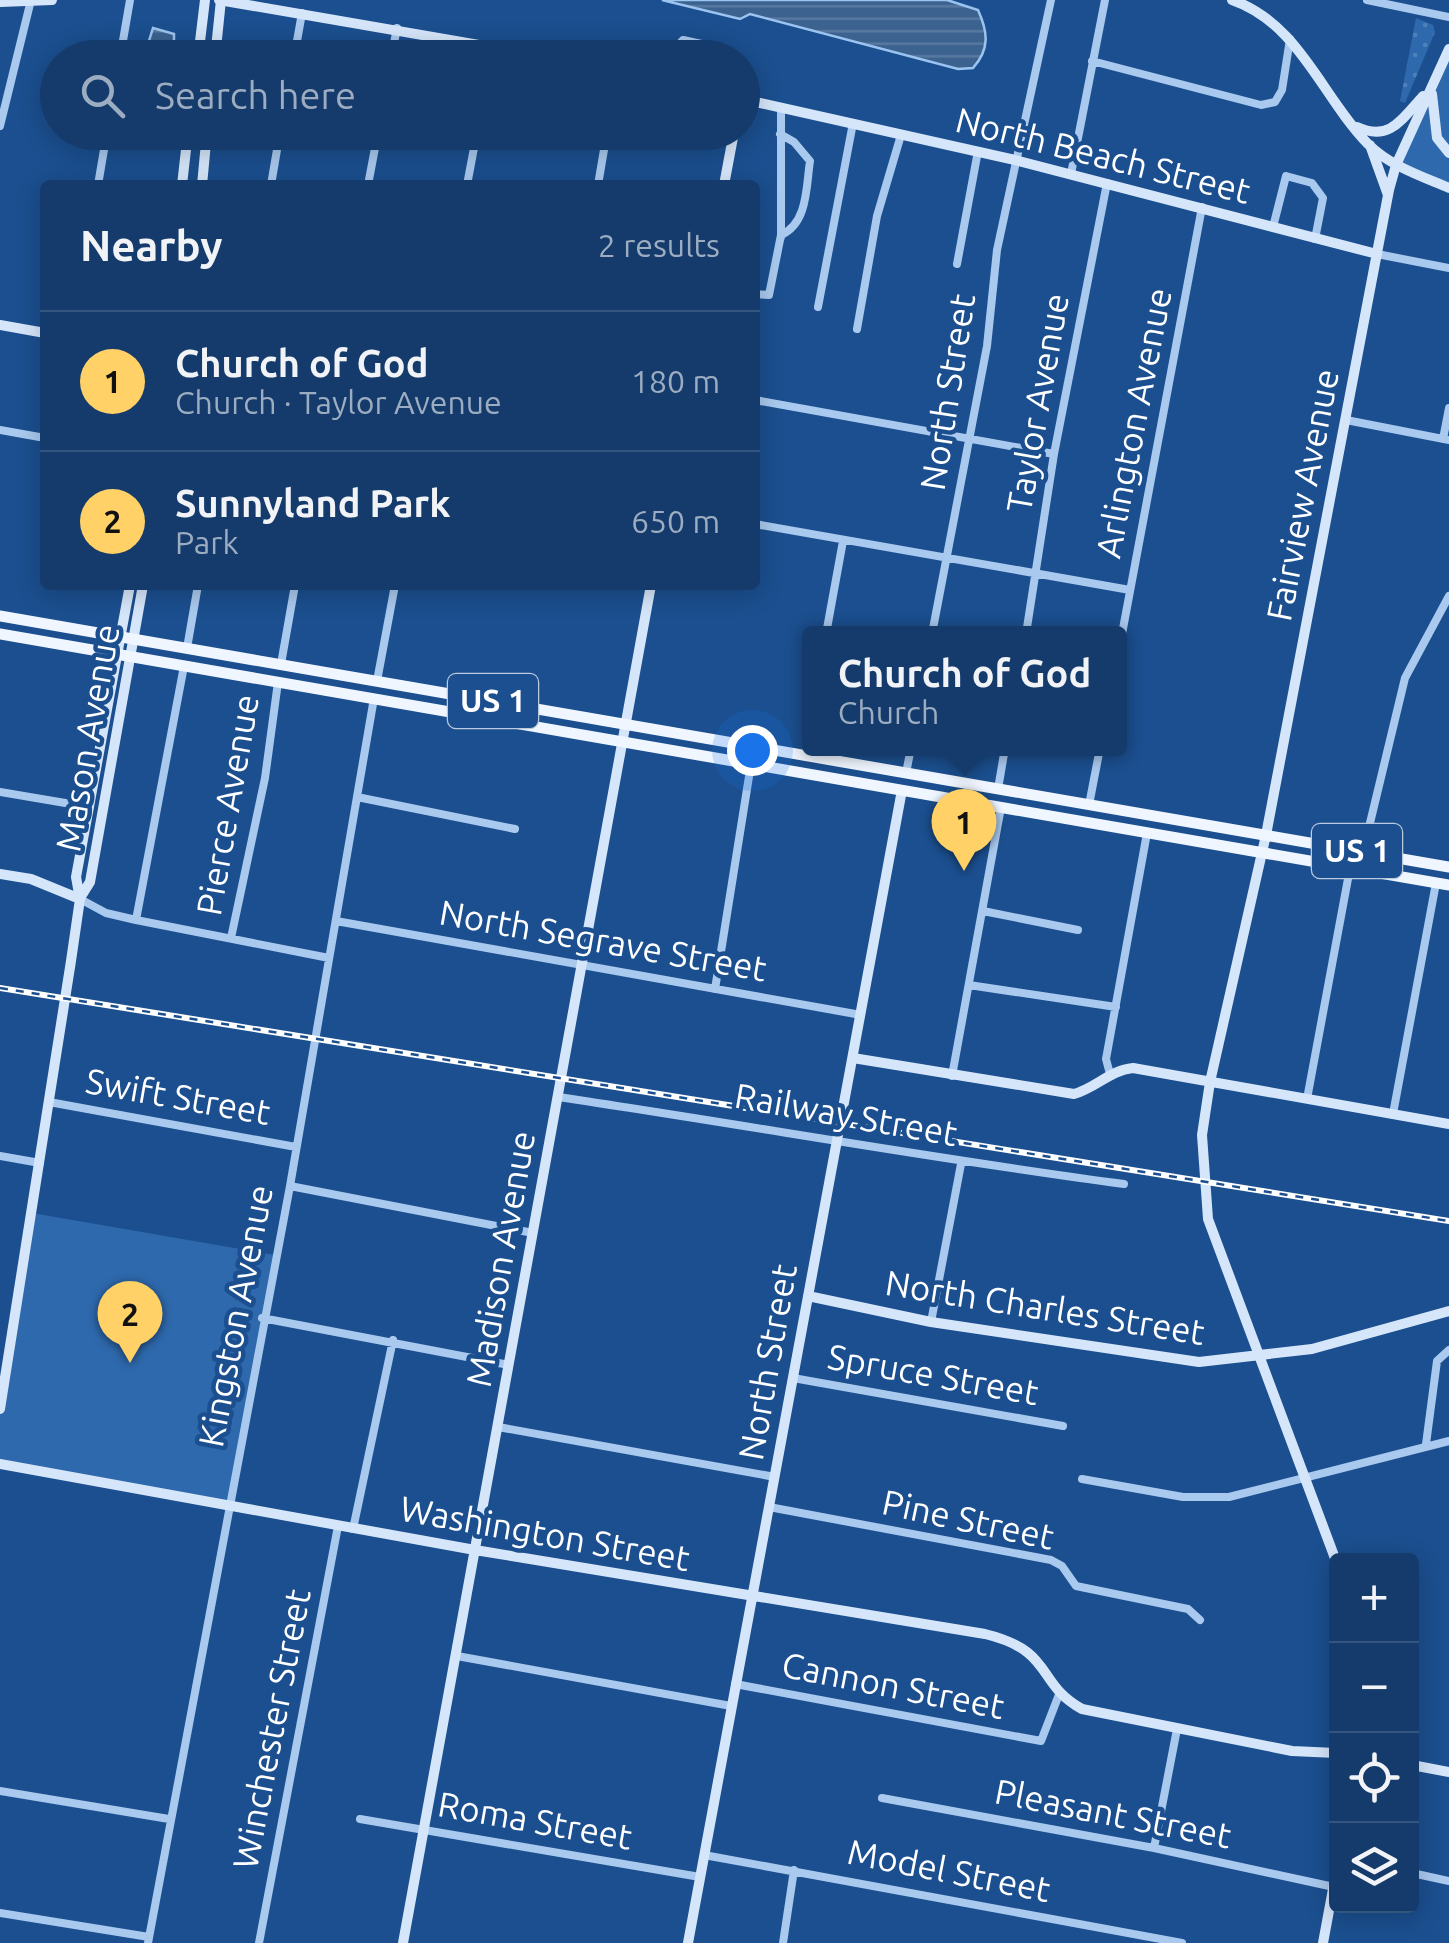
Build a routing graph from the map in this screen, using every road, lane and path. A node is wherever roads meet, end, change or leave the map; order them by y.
1 (30, 0) edge
2 (52, 0) edge
3 (130, 0) edge
4 (205, 0) edge
5 (221, 0) edge
6 (1051, 0) edge
7 (1105, 0) edge
8 (1232, 0) edge
9 (1366, 0) edge
10 (1384, 1) edge
11 (0, 2) edge
12 (302, 13) junction
13 (1449, 16) edge
14 (396, 28) junction
15 (1290, 39) junction
16 (123, 40) edge
17 (200, 40) edge
18 (216, 40) edge
19 (297, 40) edge
20 (394, 40) edge
21 (446, 40) edge
22 (1449, 49) edge
23 (1092, 62) junction
24 (1433, 84) junction
25 (760, 102) edge
26 (782, 106) junction
27 (853, 124) junction
28 (1354, 125) junction
29 (0, 126) edge
30 (780, 134) junction
31 (901, 135) junction
32 (1370, 145) junction
33 (104, 150) edge
34 (186, 150) edge
35 (206, 150) edge
36 (277, 150) edge
37 (375, 150) edge
38 (473, 150) edge
39 (604, 150) edge
40 (731, 150) edge
41 (978, 152) junction
42 (1449, 153) edge
43 (1016, 160) junction
44 (1396, 165) junction
45 (1072, 174) junction
46 (99, 180) edge
47 (183, 180) edge
48 (203, 180) edge
49 (272, 180) edge
50 (369, 180) edge
51 (468, 180) edge
52 (599, 180) edge
53 (725, 180) edge
54 (1107, 183) junction
55 (1449, 188) edge
56 (1388, 195) junction
57 (1202, 208) junction
58 (1273, 227) junction
59 (780, 236) junction
60 (1315, 238) junction
61 (1378, 254) junction
62 (957, 264) dead end
63 (1449, 268) edge
64 (760, 294) edge
65 (818, 307) dead end
66 (0, 325) edge
67 (857, 328) dead end
68 (40, 332) edge
69 (760, 401) edge
70 (1449, 408) edge
71 (1346, 420) junction
72 (0, 430) edge
73 (40, 437) edge
74 (970, 439) junction
75 (1446, 440) edge
76 (1054, 454) junction
77 (760, 525) edge
78 (843, 541) junction
79 (947, 557) junction
80 (1036, 573) junction
81 (130, 590) edge
82 (141, 590) edge
83 (197, 590) edge
84 (295, 590) edge
85 (394, 590) edge
86 (650, 590) edge
87 (1130, 590) junction
88 (1449, 596) edge
89 (0, 616) edge
90 (827, 626) edge
91 (934, 626) edge
92 (1027, 626) edge
93 (1123, 626) edge
94 (0, 634) edge
95 (127, 636) junction
96 (187, 648) junction
97 (123, 654) junction
98 (281, 664) junction
99 (184, 666) junction
100 (377, 681) junction
101 (278, 682) junction
102 (374, 698) junction
103 (626, 724) junction
104 (623, 742) junction
105 (802, 755) edge
106 (809, 756) edge
107 (909, 756) edge
108 (1004, 756) edge
109 (1098, 756) edge
110 (751, 764) junction
111 (906, 773) junction
112 (998, 789) junction
113 (902, 790) junction
114 (0, 792) edge
115 (358, 797) junction
116 (1089, 805) junction
117 (89, 807) junction
118 (1001, 807) junction
119 (1066, 819) junction
120 (515, 829) dead end
121 (1147, 833) junction
122 (1266, 836) junction
123 (1363, 852) junction
124 (1259, 853) junction
125 (1449, 867) edge
126 (1350, 868) junction
127 (0, 874) edge
128 (1442, 884) edge
129 (80, 899) junction
130 (983, 911) junction
131 (136, 920) junction
132 (336, 921) junction
133 (1078, 930) dead end
134 (232, 938) junction
135 (328, 958) junction
136 (582, 966) junction
137 (969, 984) junction
138 (714, 990) junction
139 (1116, 1008) junction
140 (860, 1015) junction
141 (852, 1058) junction
142 (1110, 1074) junction
143 (952, 1076) junction
144 (1210, 1082) junction
145 (558, 1097) junction
146 (1307, 1099) junction
147 (49, 1102) junction
148 (1393, 1114) junction
149 (1449, 1124) edge
150 (837, 1138) junction
151 (296, 1147) junction
152 (0, 1156) edge
153 (40, 1163) junction
154 (961, 1164) junction
155 (1124, 1184) dead end
156 (290, 1186) junction
157 (533, 1233) junction
158 (808, 1296) junction
159 (1449, 1311) edge
160 (262, 1318) junction
161 (931, 1322) junction
162 (393, 1340) junction
163 (1449, 1350) edge
164 (1261, 1357) junction
165 (509, 1364) junction
166 (3, 1366) edge
167 (793, 1378) junction
168 (0, 1409) edge
169 (1063, 1426) dead end
170 (498, 1427) junction
171 (1449, 1441) edge
172 (1426, 1444) junction
173 (0, 1464) edge
174 (1305, 1476) junction
175 (775, 1477) junction
176 (1082, 1478) dead end
177 (227, 1504) junction
178 (769, 1507) junction
179 (338, 1526) junction
180 (353, 1529) junction
181 (475, 1550) junction
182 (1333, 1553) edge
183 (751, 1596) junction
184 (1200, 1620) dead end
185 (457, 1656) junction
186 (735, 1684) junction
187 (1060, 1692) junction
188 (731, 1706) junction
189 (1177, 1730) junction
190 (1329, 1753) edge
191 (1419, 1767) edge
192 (1449, 1772) edge
193 (0, 1792) edge
194 (882, 1798) dead end
195 (169, 1819) junction
196 (360, 1819) dead end
197 (425, 1830) junction
198 (1154, 1848) junction
199 (704, 1855) junction
200 (794, 1870) junction
201 (1419, 1874) edge
202 (700, 1878) junction
203 (1449, 1880) edge
204 (1329, 1886) edge
205 (0, 1913) edge
206 (1329, 1913) edge
207 (148, 1940) edge
208 (259, 1943) edge
209 (403, 1943) edge
210 (688, 1943) edge
211 (783, 1943) edge
212 (1182, 1943) edge
213 (1324, 1943) edge

1 - 2 street
1 - 11 street
1 - 29 street
3 - 16 street
4 - 17 street
5 - 12 street
5 - 18 street
6 - 43 street, North Street
7 - 23 street
8 - 15 street
9 - 10 street
10 - 13 street
12 - 14 street
12 - 19 street
14 - 20 street
14 - 21 street
15 - 23 street
15 - 28 street
22 - 24 street, Fairview Avenue
23 - 45 street
24 - 28 street
24 - 42 street
24 - 44 street, Fairview Avenue
25 - 26 street, North Beach Street
26 - 27 street, North Beach Street
26 - 30 street
27 - 31 street, North Beach Street
27 - 65 street
28 - 32 street
30 - 59 street
30 - 59 street
31 - 41 street, North Beach Street
31 - 67 street
32 - 44 street
32 - 56 street
33 - 46 street
34 - 47 street
35 - 48 street
36 - 49 street
37 - 50 street
38 - 51 street
39 - 52 street
40 - 53 street
41 - 43 street, North Beach Street
41 - 62 street
43 - 45 street, North Beach Street
43 - 74 street, North Street
44 - 55 street
44 - 56 street, Fairview Avenue
45 - 54 street, North Beach Street
54 - 57 street, North Beach Street
54 - 76 street, Taylor Avenue
56 - 61 street, Fairview Avenue
57 - 58 street, North Beach Street
57 - 87 street, Arlington Avenue
58 - 60 street, North Beach Street
58 - 60 street
59 - 64 street
60 - 61 street, North Beach Street
61 - 63 street, North Beach Street
61 - 71 street, Fairview Avenue
66 - 68 street
69 - 74 street
70 - 75 street
71 - 75 street
71 - 122 street, Fairview Avenue
72 - 73 street
74 - 76 street
74 - 79 street, North Street
76 - 80 street, Taylor Avenue
77 - 78 street
78 - 79 street
78 - 90 street
79 - 80 street
79 - 91 street, North Street
80 - 87 street
80 - 92 street, Taylor Avenue
81 - 95 street, Mason Avenue
82 - 95 street, Mason Avenue
83 - 96 street
84 - 98 street, Pierce Avenue
85 - 100 street
86 - 103 street, Madison Avenue
87 - 93 street, Arlington Avenue
88 - 123 street
89 - 95 main road, US 1
94 - 97 main road, US 1
95 - 96 main road, US 1
95 - 97 street, Mason Avenue
96 - 98 main road, US 1
97 - 99 main road, US 1
97 - 117 street, Mason Avenue
97 - 129 street, Mason Avenue
98 - 100 main road, US 1
99 - 101 main road, US 1
99 - 131 street
100 - 103 main road, US 1
101 - 102 main road, US 1
101 - 134 street, Pierce Avenue
102 - 104 main road, US 1
102 - 115 street, Kingston Avenue
103 - 104 street, Madison Avenue
103 - 105 main road, US 1
104 - 110 main road, US 1
104 - 136 street, Madison Avenue
106 - 111 main road, US 1
107 - 111 street
108 - 112 street
109 - 116 street
110 - 113 main road, US 1
110 - 138 street
111 - 112 main road, US 1
112 - 116 main road, US 1
113 - 118 main road, US 1
113 - 140 street, North Street
114 - 117 street
115 - 120 street
115 - 132 street, Kingston Avenue
116 - 119 main road
116 - 122 main road, US 1
117 - 129 street, Mason Avenue
118 - 119 main road, US 1
118 - 130 street
119 - 121 main road, US 1
121 - 124 main road, US 1
121 - 139 street
122 - 123 main road, US 1
122 - 124 street, Fairview Avenue
123 - 125 main road, US 1
124 - 126 main road, US 1
124 - 144 street, Fairview Avenue
126 - 128 main road, US 1
126 - 146 street
127 - 129 street
128 - 148 street
129 - 131 street
129 - 147 street, Mason Avenue
130 - 133 street
130 - 137 street
131 - 134 street
132 - 135 street, Kingston Avenue
132 - 136 street, North Segrave Street
134 - 135 street
135 - 151 street, Kingston Avenue
136 - 138 street, North Segrave Street
136 - 145 street, Madison Avenue
137 - 139 street
137 - 143 street
138 - 140 street, North Segrave Street
139 - 142 street
140 - 141 street, North Street
141 - 143 street
141 - 150 street, North Street
142 - 143 street
142 - 144 street
144 - 146 street
144 - 164 street, Fairview Avenue
145 - 150 street, Railway Street
145 - 157 street, Madison Avenue
146 - 148 street
147 - 151 street, Swift Street
147 - 153 street, Mason Avenue
148 - 149 street
150 - 154 street, Railway Street
150 - 158 street, North Street
151 - 156 street, Kingston Avenue
152 - 153 street
153 - 166 street, Mason Avenue
154 - 155 street, Railway Street
154 - 161 street
156 - 157 street
156 - 160 street, Kingston Avenue
157 - 165 street, Madison Avenue
158 - 161 street, North Charles Street
158 - 167 street, North Street
159 - 164 street, North Charles Street
160 - 162 street
160 - 177 street, Kingston Avenue
161 - 164 street, North Charles Street
162 - 165 street
162 - 180 street
163 - 172 street
164 - 174 street, Fairview Avenue
165 - 170 street, Madison Avenue
166 - 168 street, Mason Avenue
167 - 169 street, Spruce Street
167 - 175 street, North Street
170 - 175 street
170 - 181 street, Madison Avenue
171 - 172 street
172 - 174 street
173 - 177 street, Washington Street
174 - 176 street
174 - 182 street, Fairview Avenue
175 - 178 street, North Street
177 - 179 street, Washington Street
177 - 195 street, Kingston Avenue
178 - 183 street, North Street
178 - 184 street, Pine Street
179 - 180 street, Washington Street
179 - 208 street, Winchester Street
180 - 181 street, Washington Street
181 - 183 street, Washington Street
181 - 185 street, Madison Avenue
183 - 186 street, North Street
183 - 187 street, Washington Street
185 - 188 street, Cannon Street
185 - 197 street, Madison Avenue
186 - 187 street, Cannon Street
186 - 188 street, North Street
187 - 189 street
188 - 199 street, North Street
189 - 190 street
189 - 198 street
191 - 192 street
193 - 195 street
194 - 198 street, Pleasant Street
195 - 207 street, Kingston Avenue
196 - 197 street, Roma Street
197 - 202 street, Roma Street
197 - 209 street, Madison Avenue
198 - 204 street, Pleasant Street
199 - 200 street, Model Street
199 - 202 street, North Street
200 - 211 street
200 - 212 street, Model Street
201 - 203 street
202 - 210 street, North Street
205 - 207 street
206 - 213 street

